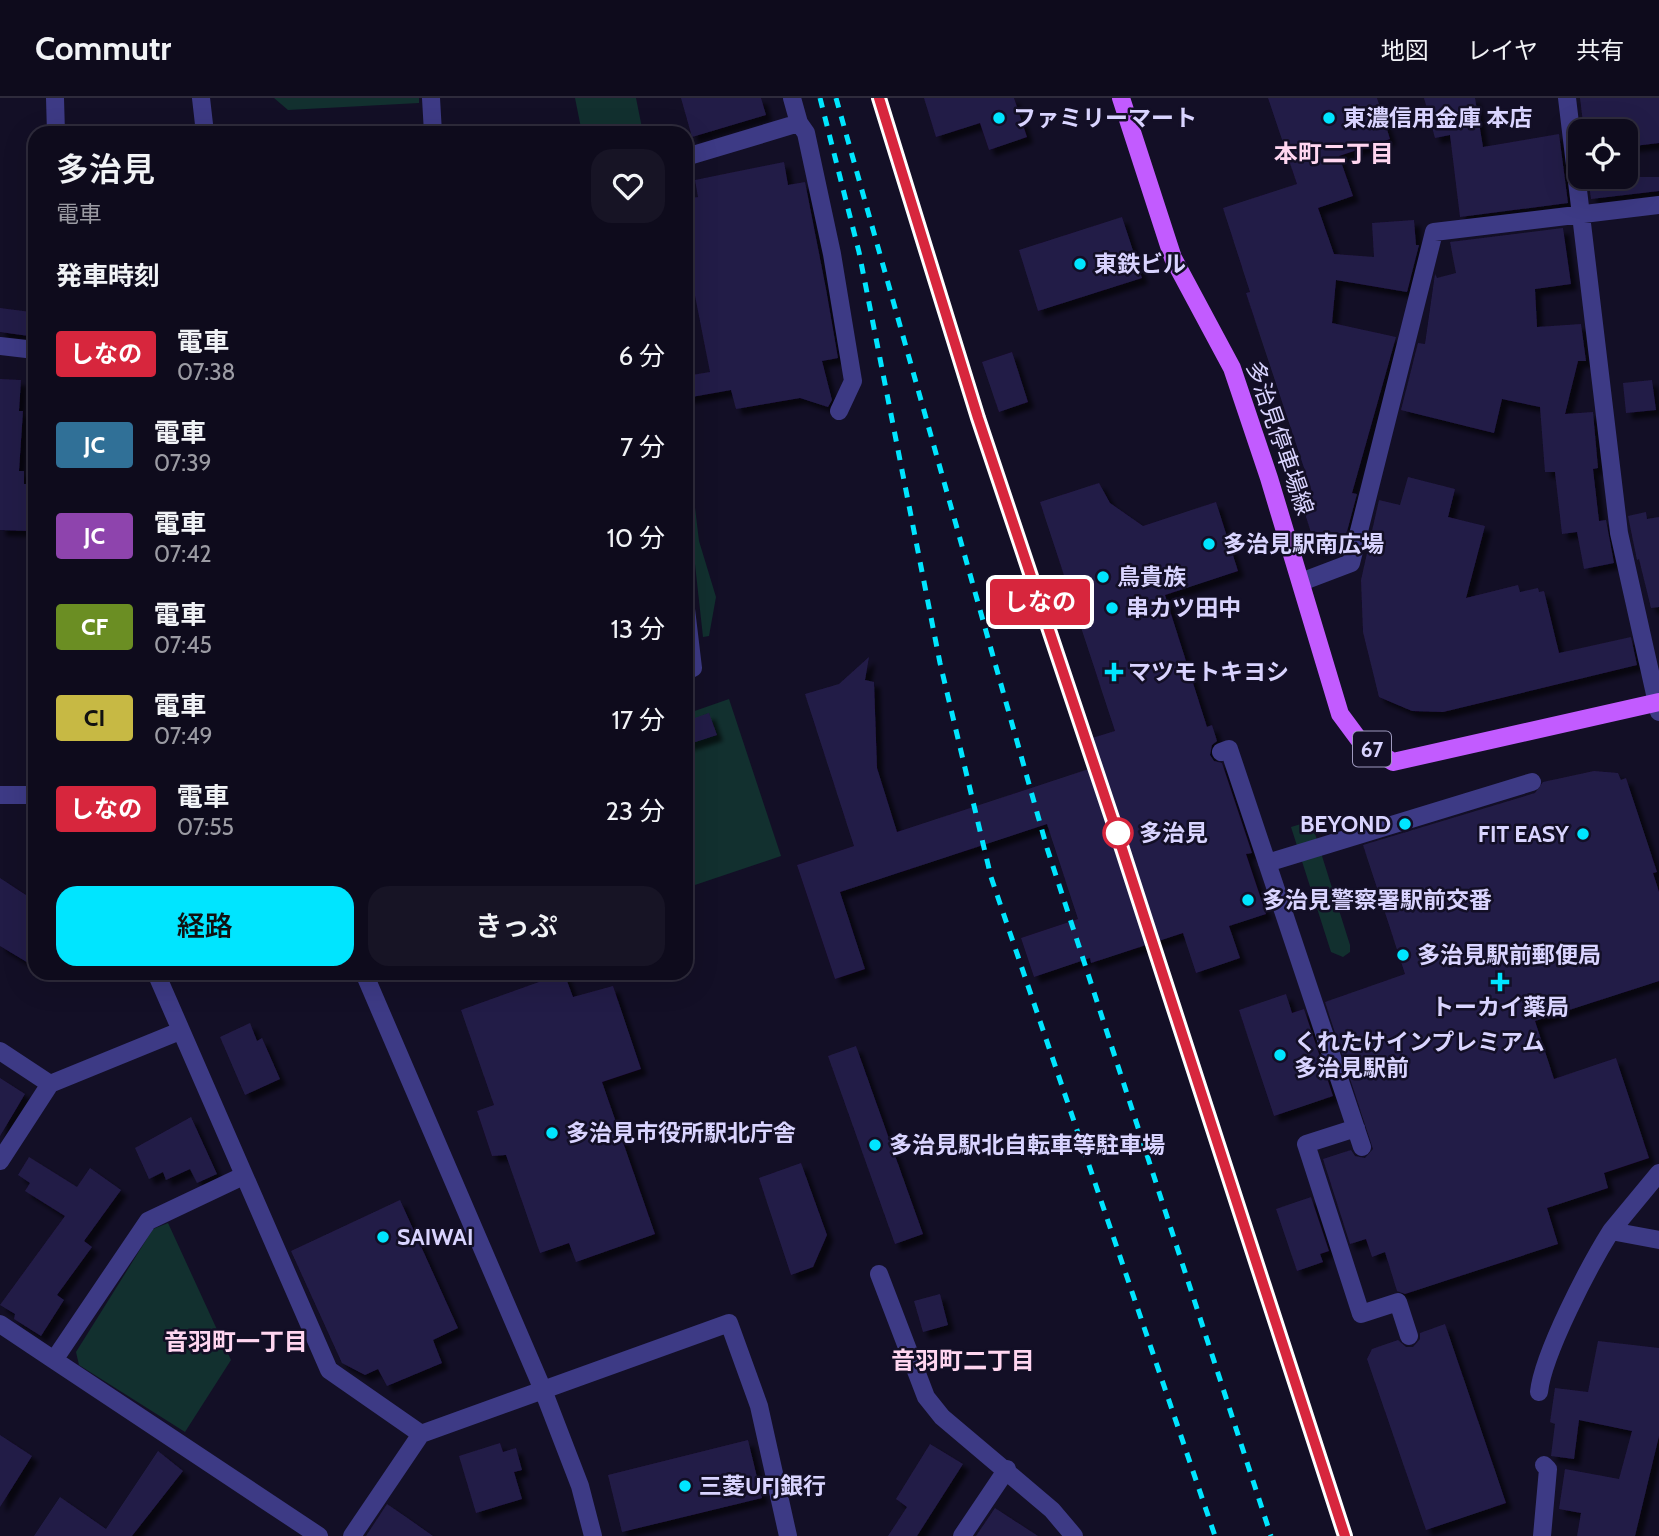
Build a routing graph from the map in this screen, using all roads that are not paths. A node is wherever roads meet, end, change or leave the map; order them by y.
1 (55, 98) edge
2 (201, 98) edge
3 (431, 98) edge
4 (792, 98) edge
5 (1121, 98) edge
6 (1567, 98) edge
7 (799, 123) junction
8 (56, 126) edge
9 (204, 126) edge
10 (433, 126) edge
11 (693, 156) edge
12 (1659, 205) edge
13 (1582, 214) junction
14 (0, 346) edge
15 (28, 349) edge
16 (839, 411) dead end
17 (1301, 582) junction
18 (1658, 705) edge
19 (1221, 752) dead end
20 (1532, 782) dead end
21 (0, 795) edge
22 (28, 795) edge
23 (1267, 863) junction
24 (159, 980) edge
25 (367, 980) edge
26 (180, 1031) junction
27 (0, 1051) edge
28 (50, 1084) junction
29 (1356, 1128) junction
30 (1362, 1147) dead end
31 (0, 1161) edge
32 (1659, 1173) edge
33 (243, 1176) junction
34 (1611, 1231) junction
35 (1659, 1240) edge
36 (879, 1274) dead end
37 (0, 1324) edge
38 (1409, 1336) dead end
39 (54, 1360) junction
40 (543, 1390) junction
41 (1539, 1392) dead end
42 (421, 1434) junction
43 (1545, 1465) dead end
44 (1007, 1469) junction
45 (318, 1536) edge
46 (352, 1536) edge
47 (593, 1536) edge
48 (788, 1536) edge
49 (962, 1536) edge
50 (1074, 1536) edge
51 (1542, 1536) edge

1 - 8 street
2 - 9 street
3 - 10 street
4 - 7 street
5 - 17 main road, 多治見停車場線 / 67
6 - 13 street
7 - 11 street
7 - 16 street
12 - 13 street
13 - 17 street
13 - 18 street
14 - 15 street
17 - 18 main road, 多治見停車場線 / 67
19 - 23 street
20 - 23 street
21 - 22 street
23 - 29 street
24 - 26 street
25 - 40 street
26 - 28 street
26 - 33 street
27 - 28 street
28 - 31 street
29 - 30 street
29 - 38 street
32 - 34 street
33 - 39 street
33 - 42 street
34 - 35 street
34 - 41 street
36 - 44 street
37 - 39 street
39 - 45 street
40 - 42 street
40 - 47 street
40 - 48 street
42 - 46 street
43 - 51 street
44 - 49 street
44 - 50 street

